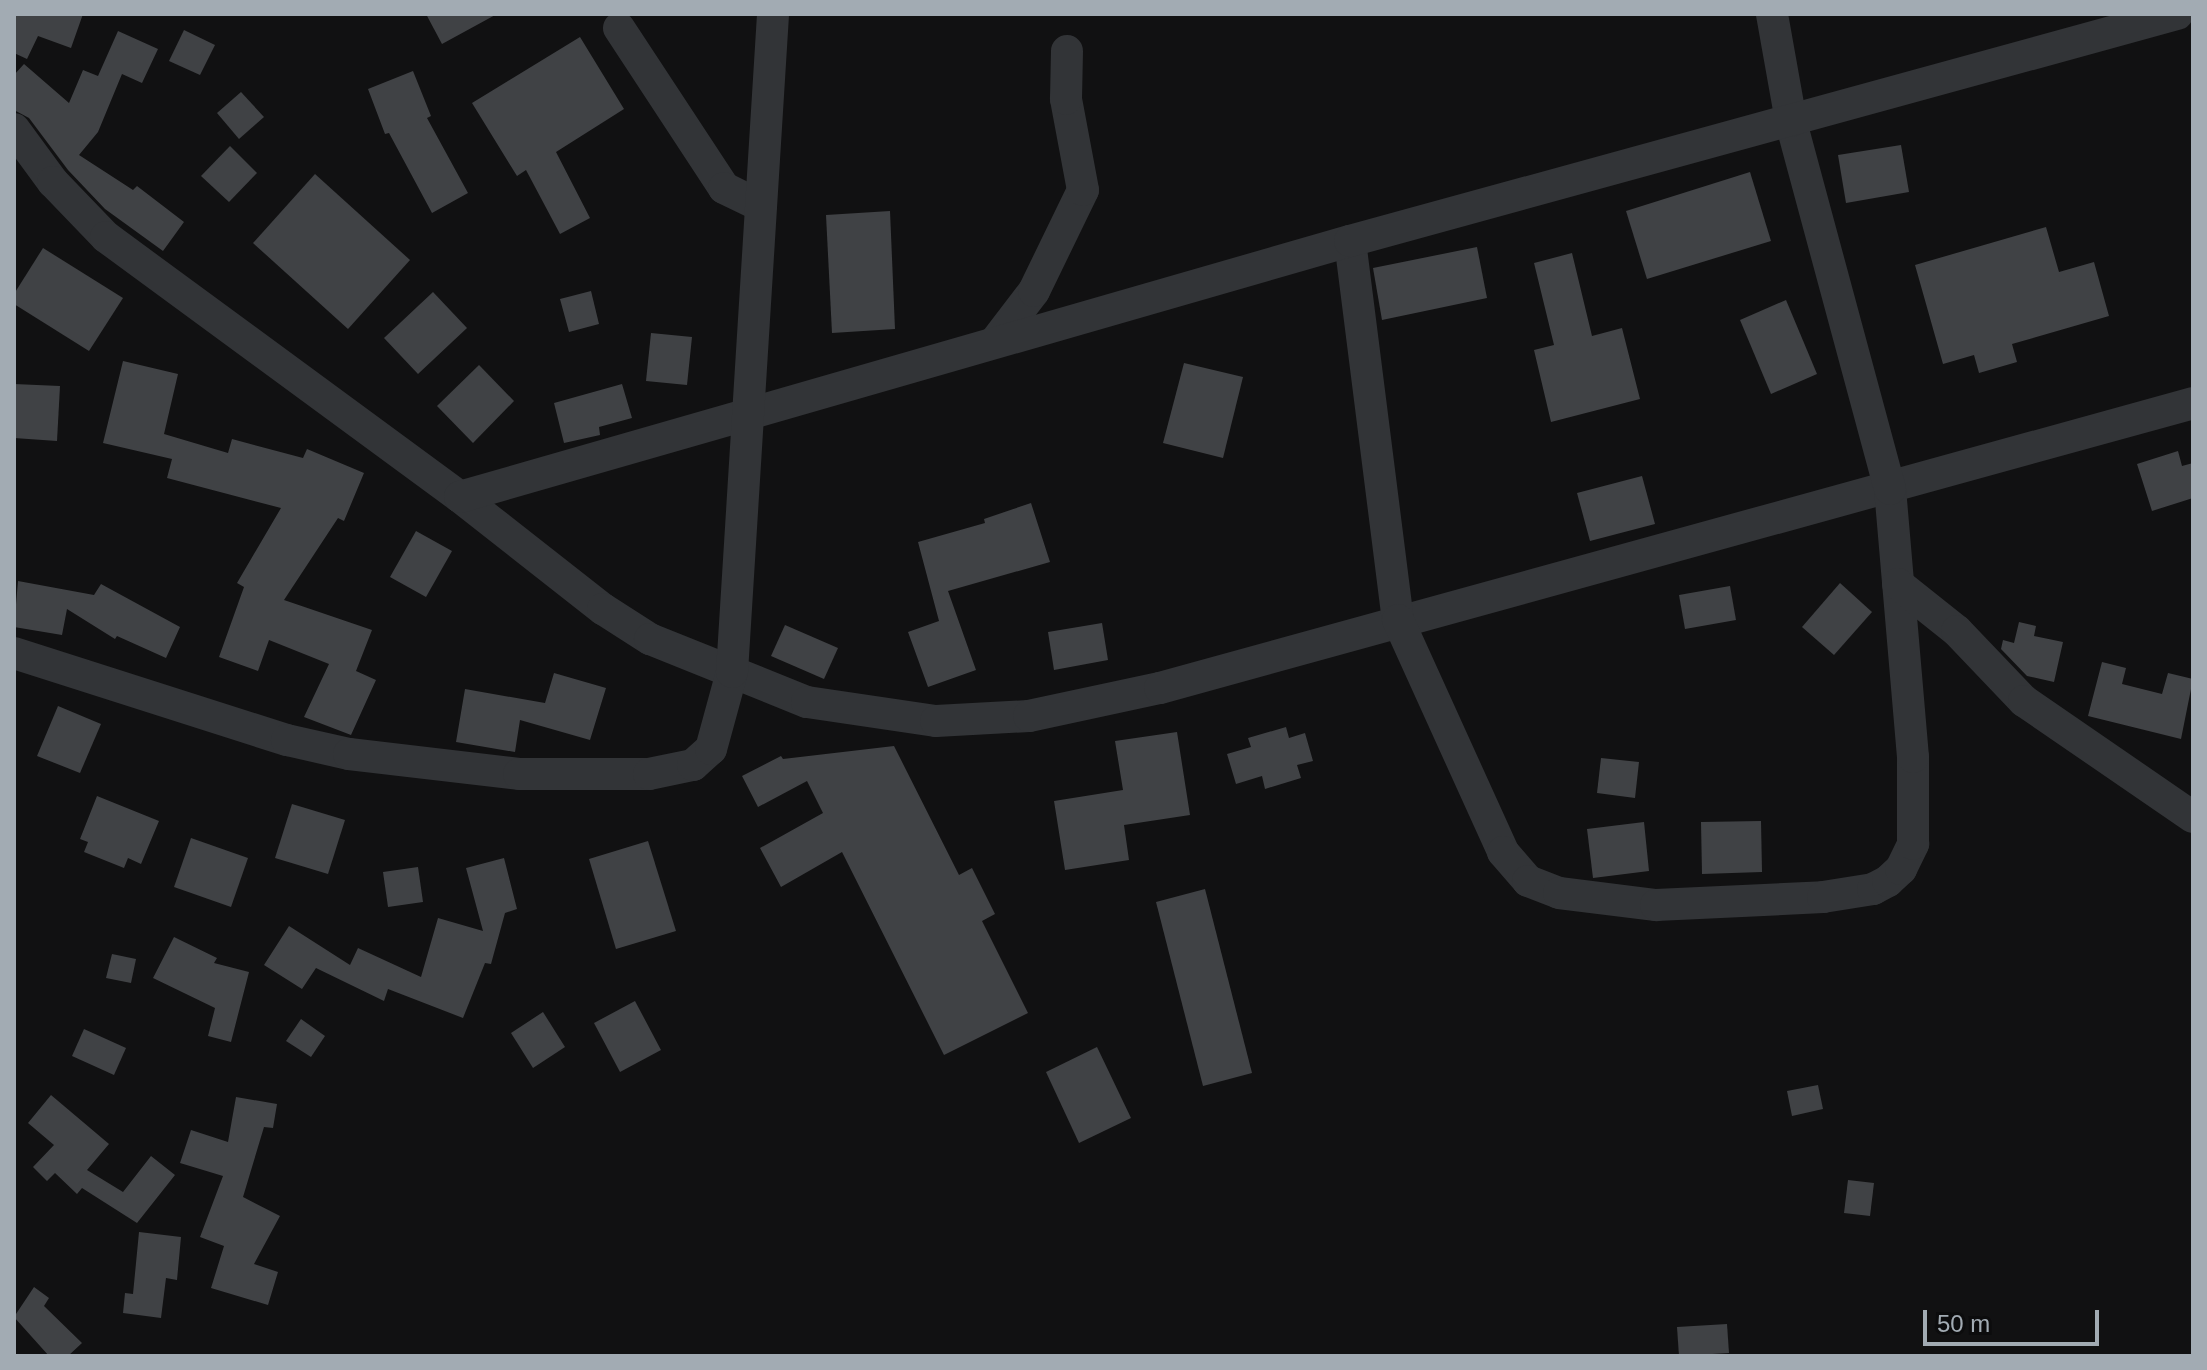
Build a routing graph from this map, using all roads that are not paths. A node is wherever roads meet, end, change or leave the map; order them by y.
1 (773, 14) edge
2 (1772, 14) edge
3 (2177, 14) edge
4 (619, 28) dead end
5 (1067, 51) dead end
6 (1791, 121) junction
7 (19, 142) edge
8 (761, 206) junction
9 (1350, 241) junction
10 (995, 342) junction
11 (2193, 403) edge
12 (749, 412) junction
13 (1890, 489) junction
14 (460, 497) junction
15 (1898, 584) junction
16 (1398, 620) junction
17 (14, 653) edge
18 (732, 672) junction
19 (2193, 817) edge

1 - 8 street
2 - 6 street
3 - 6 street
4 - 8 street
5 - 10 street
6 - 9 street
6 - 13 street
7 - 14 street
8 - 12 street
9 - 10 street
9 - 16 street
10 - 12 street
11 - 13 street
12 - 14 street
12 - 18 street
13 - 15 street
13 - 16 street
14 - 18 street
15 - 16 street
15 - 19 street
16 - 18 street
17 - 18 street

